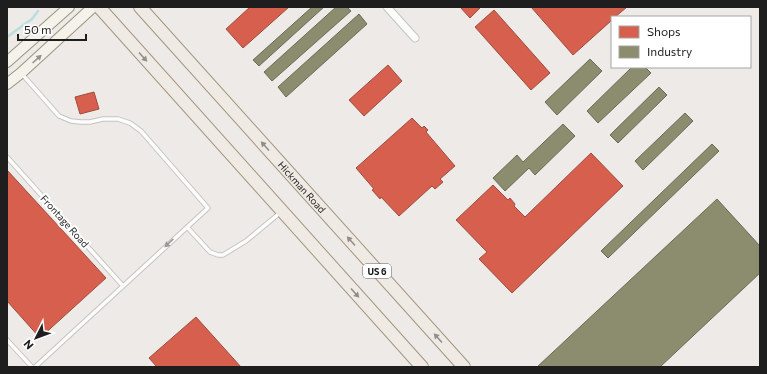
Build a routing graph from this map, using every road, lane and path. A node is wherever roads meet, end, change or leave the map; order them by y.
1 (69, 7) edge
2 (93, 7) edge
3 (98, 7) edge
4 (140, 7) edge
5 (386, 7) edge
6 (415, 38) dead end
7 (7, 62) edge
8 (21, 73) junction
9 (7, 84) edge
10 (7, 157) edge
11 (282, 212) junction
12 (187, 227) junction
13 (123, 286) junction
14 (7, 340) edge
15 (32, 367) edge
16 (35, 367) edge
17 (422, 367) edge
18 (464, 367) edge

1 - 7 main road
8 -> 2 main road
3 -> 11 main road
18 -> 4 main road, Hickman Road / US 6
5 - 6 street
8 - 9 main road
8 - 12 lane
10 - 13 lane, Frontage Road
11 - 12 lane
11 -> 17 main road
12 -> 13 lane
13 - 16 lane
14 - 15 lane

